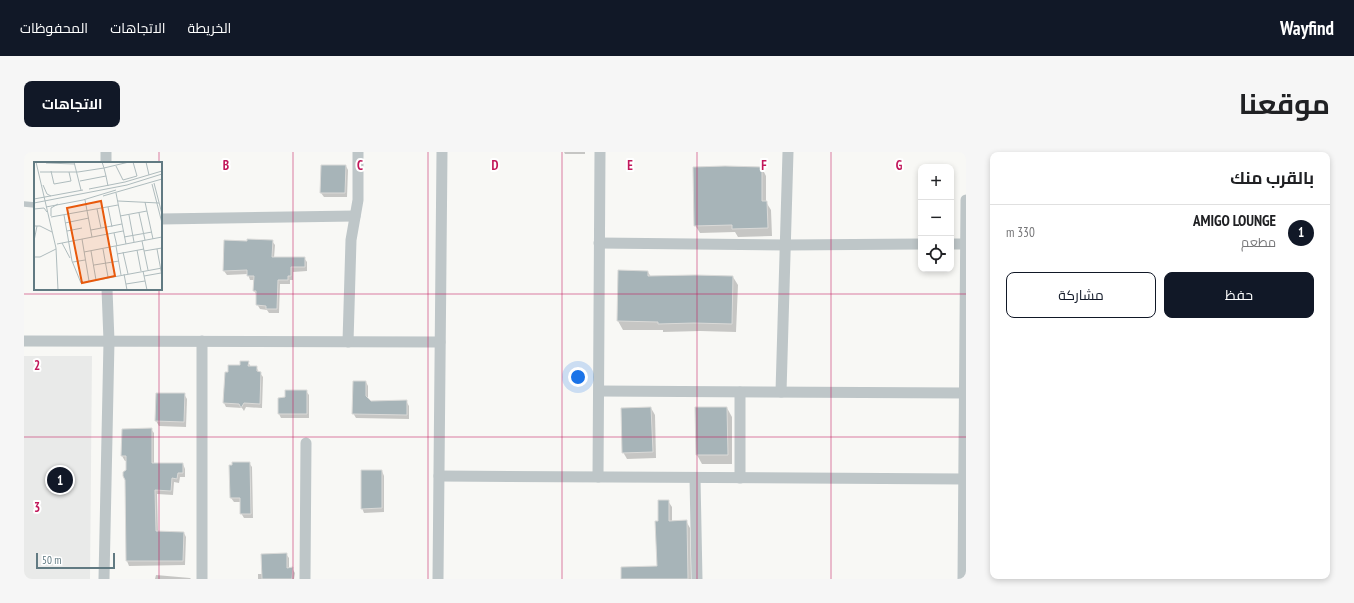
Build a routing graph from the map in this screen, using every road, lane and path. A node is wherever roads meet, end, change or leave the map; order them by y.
1 (358, 152) edge
2 (442, 152) edge
3 (600, 152) edge
4 (788, 152) edge
5 (966, 200) edge
6 (24, 204) edge
7 (34, 205) edge
8 (355, 216) junction
9 (162, 219) edge
10 (600, 243) junction
11 (918, 244) edge
12 (954, 244) edge
13 (966, 244) edge
14 (786, 245) junction
15 (107, 290) edge
16 (24, 341) edge
17 (109, 341) junction
18 (202, 341) junction
19 (348, 342) junction
20 (440, 342) junction
21 (599, 391) junction
22 (740, 392) junction
23 (781, 392) junction
24 (964, 393) junction
25 (306, 443) dead end
26 (439, 476) junction
27 (598, 477) junction
28 (695, 478) junction
29 (740, 478) junction
30 (964, 479) junction
31 (104, 579) edge
32 (202, 579) edge
33 (305, 579) edge
34 (438, 579) edge
35 (697, 579) edge
36 (963, 579) edge

1 - 8 street
2 - 20 street
3 - 10 street
4 - 14 street
5 - 13 street
6 - 7 lane
8 - 9 street
8 - 19 street
10 - 14 street
10 - 21 street
11 - 14 street
12 - 13 street
13 - 24 street
14 - 23 street
15 - 17 street
16 - 17 street
17 - 18 street
17 - 31 street
18 - 19 street
18 - 32 street
19 - 20 street
20 - 26 street
21 - 22 street
21 - 27 street
22 - 23 street
22 - 29 street
23 - 24 street
24 - 30 street
25 - 33 street
26 - 27 street
26 - 34 street
27 - 28 street
28 - 29 street
28 - 35 street
29 - 30 street
30 - 36 street

